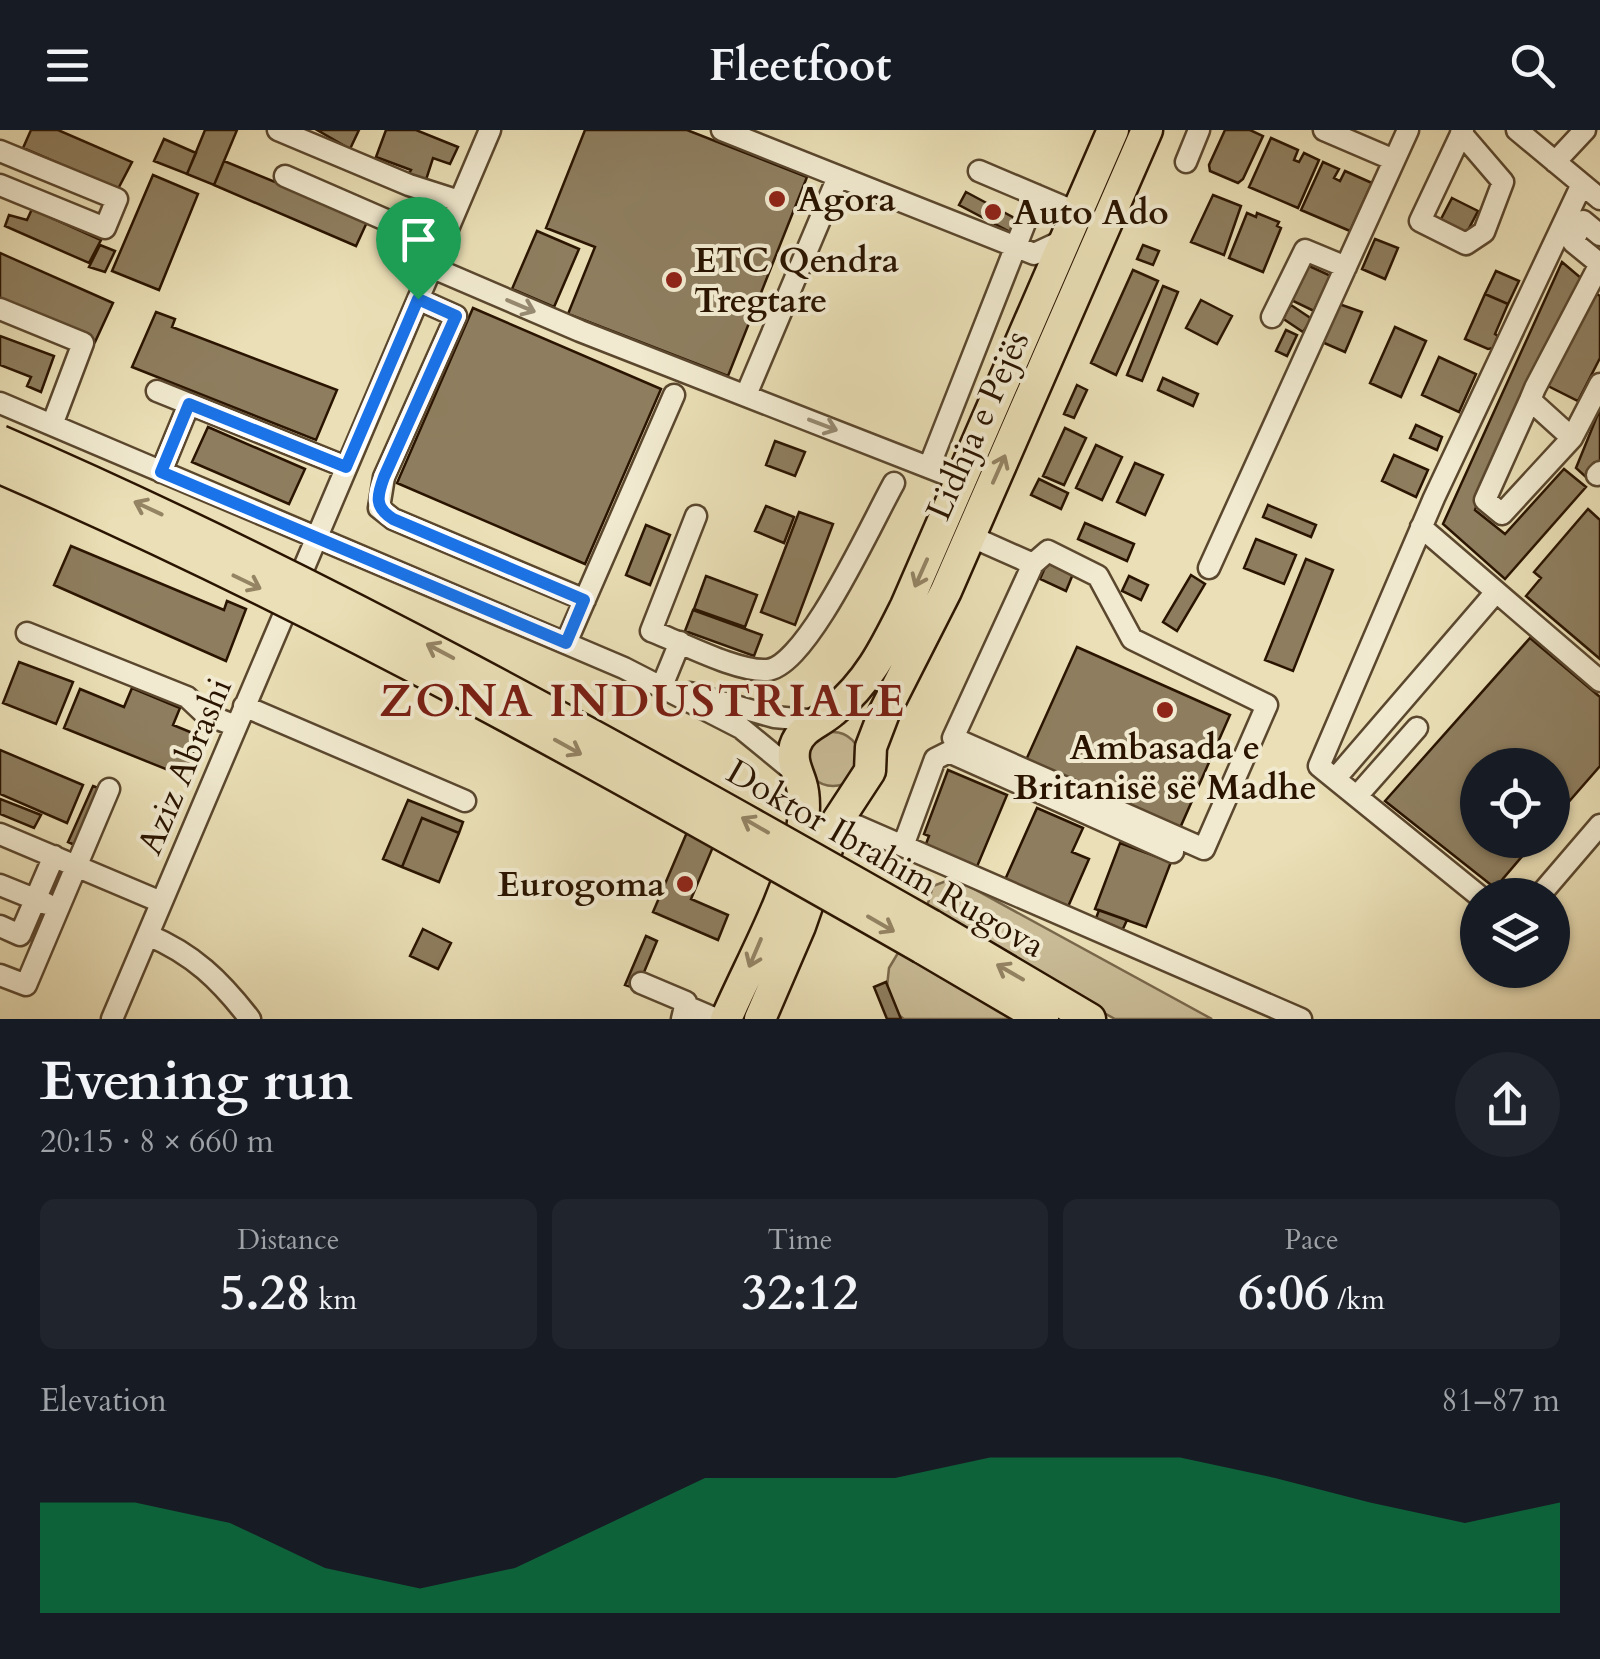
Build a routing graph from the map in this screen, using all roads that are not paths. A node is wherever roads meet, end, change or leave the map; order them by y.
1 (278, 130) edge
2 (490, 130) edge
3 (722, 130) edge
4 (1147, 130) edge
5 (1200, 130) edge
6 (1324, 130) edge
7 (1408, 130) edge
8 (1517, 130) edge
9 (1585, 130) edge
10 (1113, 131) edge
11 (1462, 131) edge
12 (0, 150) edge
13 (1394, 160) junction
14 (1186, 162) dead end
15 (1554, 162) junction
16 (979, 171) dead end
17 (286, 176) dead end
18 (838, 177) junction
19 (1582, 184) junction
20 (0, 185) edge
21 (1036, 195) junction
22 (1600, 199) edge
23 (459, 201) junction
24 (1072, 226) junction
25 (1600, 235) edge
26 (441, 244) junction
27 (1021, 255) junction
28 (1346, 267) junction
29 (431, 268) junction
30 (418, 299) junction
31 (0, 309) edge
32 (1272, 317) dead end
33 (1600, 384) edge
34 (156, 391) dead end
35 (674, 395) dead end
36 (746, 396) junction
37 (1530, 400) junction
38 (0, 403) edge
39 (189, 404) junction
40 (52, 426) junction
41 (1572, 438) junction
42 (0, 441) edge
43 (346, 467) junction
44 (929, 467) junction
45 (0, 468) edge
46 (161, 472) junction
47 (961, 480) junction
48 (894, 483) dead end
49 (696, 516) dead end
50 (1421, 528) junction
51 (970, 536) junction
52 (316, 538) junction
53 (1033, 564) junction
54 (1208, 568) dead end
55 (946, 591) junction
56 (1496, 592) junction
57 (584, 600) junction
58 (27, 633) dead end
59 (680, 642) junction
60 (566, 643) junction
61 (1600, 681) edge
62 (666, 687) junction
63 (240, 716) junction
64 (822, 720) junction
65 (1416, 728) dead end
66 (871, 748) junction
67 (1328, 772) junction
68 (799, 777) junction
69 (109, 789) dead end
70 (856, 790) junction
71 (1357, 796) junction
72 (465, 802) dead end
73 (1600, 825) edge
74 (857, 826) junction
75 (0, 834) edge
76 (903, 846) junction
77 (1173, 852) dead end
78 (54, 856) junction
79 (76, 866) junction
80 (1555, 878) edge
81 (1460, 880) edge
82 (0, 885) edge
83 (35, 900) junction
84 (162, 902) junction
85 (58, 909) junction
86 (0, 926) edge
87 (800, 926) junction
88 (148, 936) junction
89 (926, 937) junction
90 (0, 974) edge
91 (641, 982) dead end
92 (685, 1013) edge
93 (112, 1019) edge
94 (250, 1019) edge
95 (716, 1019) edge
96 (726, 1019) edge
97 (760, 1019) edge
98 (1042, 1019) edge
99 (1090, 1019) edge
100 (1301, 1019) edge

1 - 23 street
2 - 23 street, Aziz Abrashi
3 - 18 street
51 -> 4 highway, Lidhja e Pejës
5 - 14 street
6 - 13 street
7 - 13 street
8 - 15 street
9 - 15 street
10 - 24 highway, Lidhja e Pejës
11 - 11 street
12 - 20 street
13 - 28 street
15 - 19 street
16 - 21 street
17 - 26 street
18 - 27 street
18 - 36 street
19 - 22 street
19 - 50 street
21 - 24 street
21 - 27 street
23 - 26 street, Aziz Abrashi
24 - 27 street
24 - 47 highway, Lidhja e Pejës
25 - 37 street
26 - 29 street, Aziz Abrashi
27 - 44 street
28 - 32 street
28 - 54 street
29 - 30 street, Aziz Abrashi
29 -> 36 street
30 - 43 street, Aziz Abrashi
30 - 57 street
31 - 40 street
33 - 41 street
34 - 39 street
35 - 57 street
36 -> 44 street
37 - 41 street
37 - 41 street
38 - 40 street
39 - 43 street
39 - 46 street
40 - 46 street
89 -> 42 highway, Doktor Ibrahim Rugova, bridge
43 - 52 street, Aziz Abrashi
44 - 47 street
45 -> 89 highway, Doktor Ibrahim Rugova, bridge
46 - 52 street
47 -> 64 highway, Lidhja e Pejës
48 - 59 street
49 - 59 street
50 - 56 street
50 - 67 street
51 - 53 street
51 - 55 highway, Lidhja e Pejës
52 - 60 street
52 - 63 street, Aziz Abrashi
53 - 53 street
55 - 66 highway, Lidhja e Pejës
55 - 74 highway
56 - 61 street
56 - 67 street
57 - 60 street
58 - 63 street
59 - 62 street
60 - 62 street
62 - 64 street
62 - 68 street
63 - 72 street
63 - 84 street, Aziz Abrashi
64 - 66 highway
64 - 68 highway, Lidhja e Pejës
65 - 71 street
66 - 70 highway, Lidhja e Pejës
67 - 71 street
68 - 70 highway
68 -> 96 highway, Lidhja e Pejës
69 - 79 street
70 - 87 highway, Lidhja e Pejës
71 - 81 street
73 - 80 street
74 - 76 street
74 - 87 highway
75 - 78 street
76 - 77 street
76 - 100 street
78 - 79 street
78 - 83 street
79 - 84 street
79 - 85 street
82 - 83 street
83 - 85 street
83 - 86 street
84 - 88 street, Aziz Abrashi
85 - 90 street
87 - 97 highway, Lidhja e Pejës
88 - 93 street, Aziz Abrashi
88 - 94 street
89 - 98 highway, Doktor Ibrahim Rugova
99 -> 89 highway, Doktor Ibrahim Rugova
91 - 92 street
92 - 95 street

